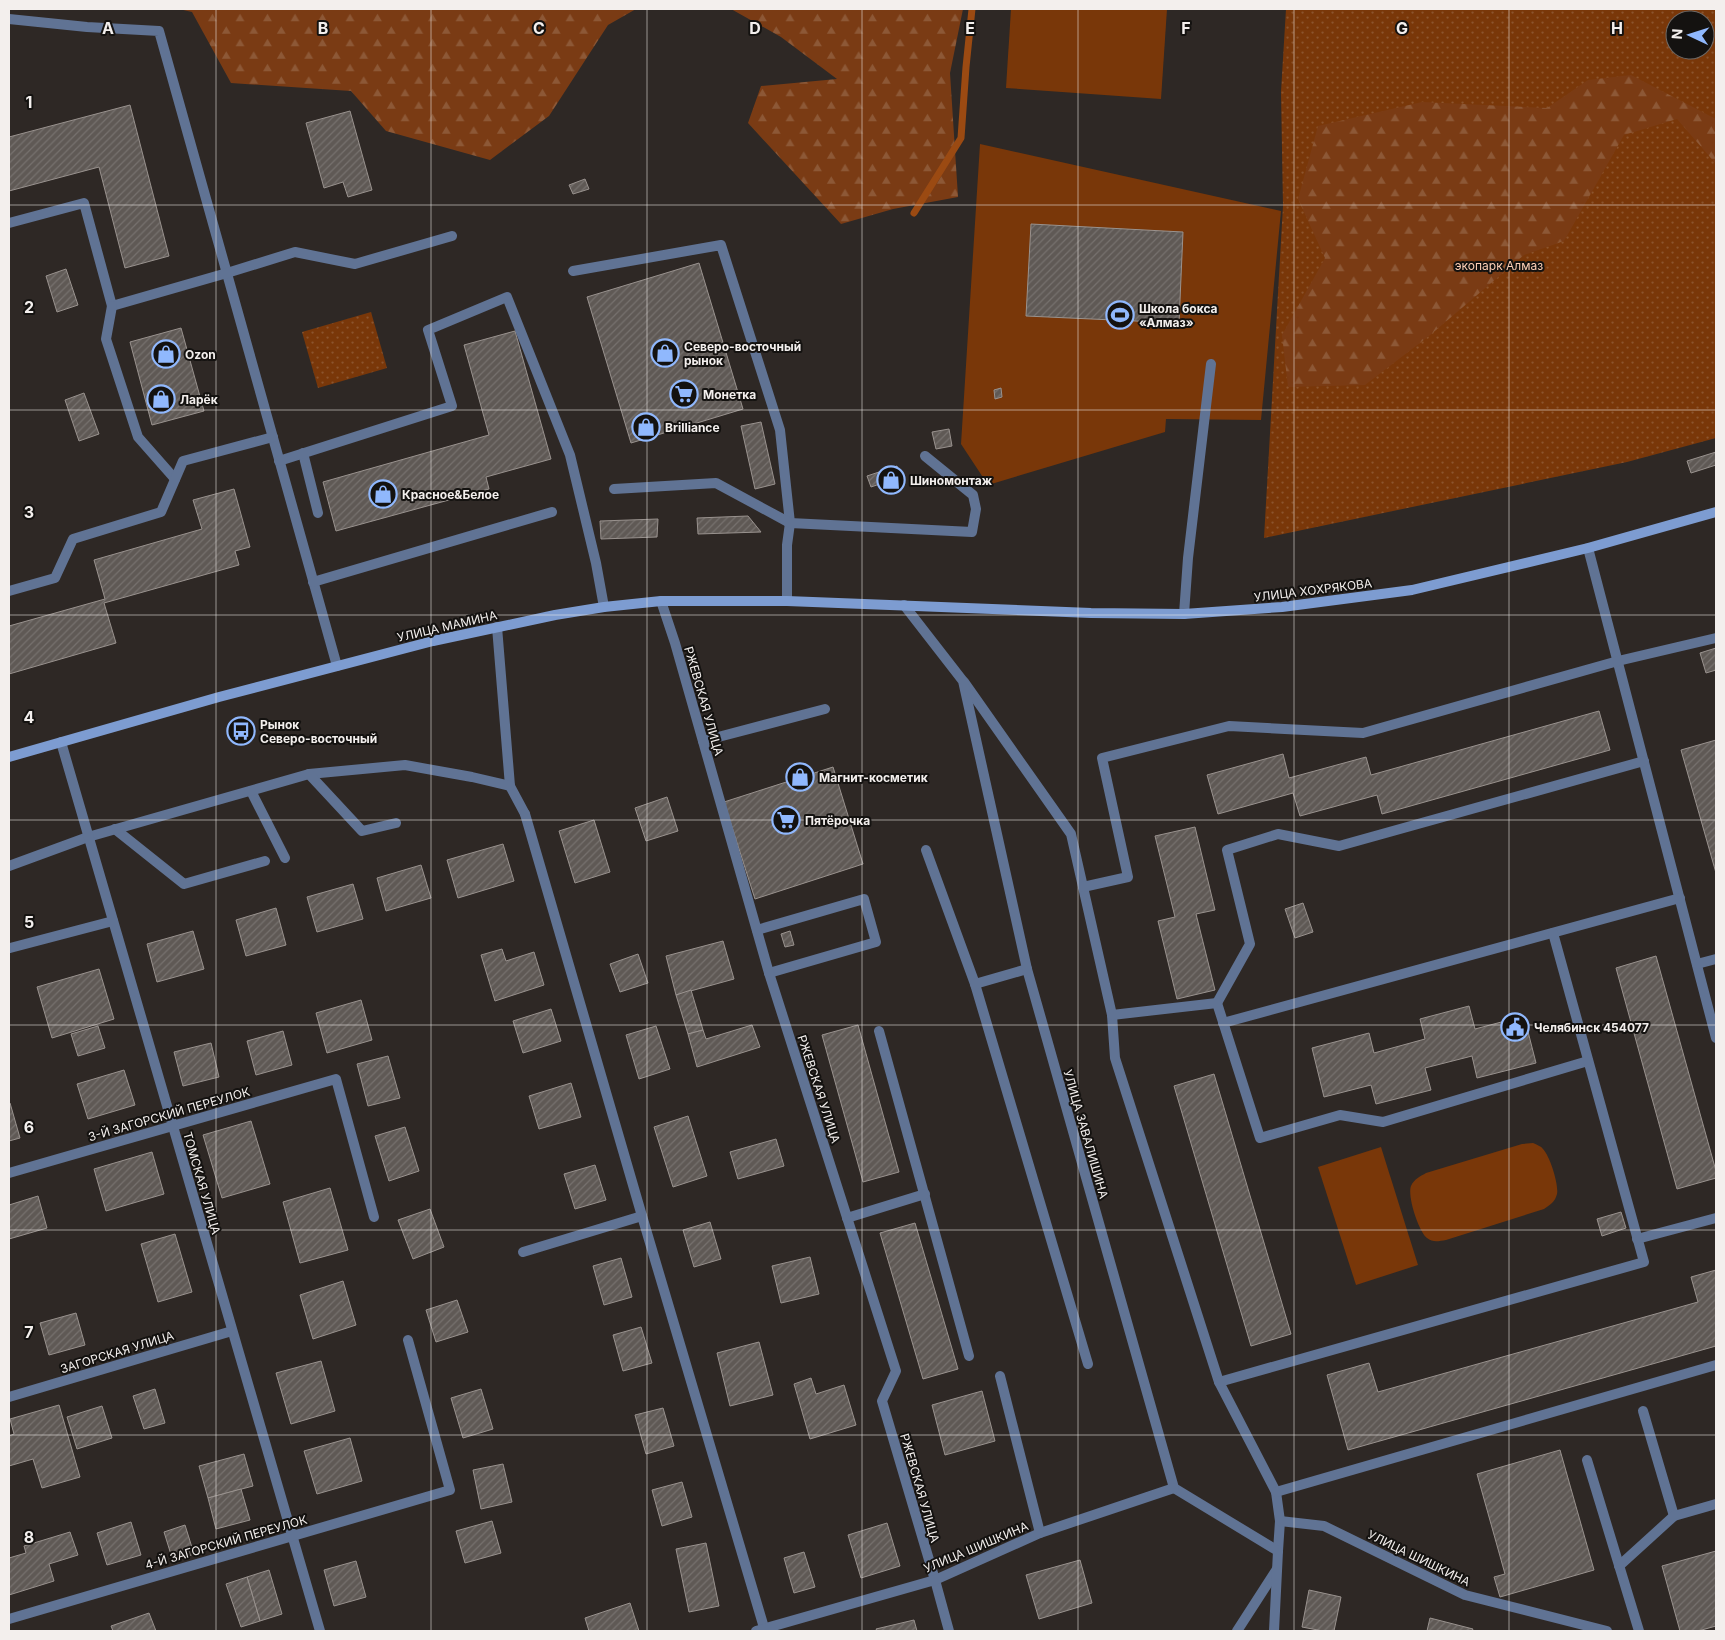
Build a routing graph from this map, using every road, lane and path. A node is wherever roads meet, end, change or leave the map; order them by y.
1 (9, 19) edge
2 (9, 223) edge
3 (452, 236) dead end
4 (573, 271) dead end
5 (227, 274) junction
6 (112, 306) junction
7 (1211, 364) dead end
8 (273, 437) junction
9 (303, 453) junction
10 (925, 456) dead end
11 (279, 461) junction
12 (175, 479) junction
13 (614, 489) dead end
14 (552, 512) dead end
15 (1716, 512) edge
16 (318, 513) dead end
17 (790, 523) junction
18 (1588, 548) junction
19 (313, 582) junction
20 (9, 591) edge
21 (661, 601) junction
22 (787, 601) junction
23 (904, 605) junction
24 (604, 607) junction
25 (1184, 614) junction
26 (497, 627) junction
27 (1716, 638) edge
28 (1618, 661) junction
29 (337, 666) junction
30 (963, 681) junction
31 (825, 709) dead end
32 (703, 741) junction
33 (61, 742) junction
34 (9, 757) edge
35 (1644, 761) junction
36 (309, 774) junction
37 (510, 786) junction
38 (251, 791) junction
39 (396, 823) dead end
40 (115, 829) junction
41 (88, 837) junction
42 (926, 850) dead end
43 (285, 858) dead end
44 (265, 861) dead end
45 (9, 866) edge
46 (1083, 887) junction
47 (1680, 898) junction
48 (113, 921) junction
49 (757, 930) junction
50 (1553, 933) junction
51 (10, 948) dead end
52 (1716, 959) edge
53 (1697, 964) junction
54 (1026, 969) junction
55 (769, 973) junction
56 (975, 984) junction
57 (1217, 1003) junction
58 (1112, 1015) junction
59 (1224, 1022) junction
60 (879, 1031) dead end
61 (1716, 1038) edge
62 (1588, 1061) junction
63 (172, 1126) junction
64 (9, 1173) edge
65 (925, 1194) junction
66 (642, 1216) junction
67 (374, 1217) dead end
68 (847, 1218) junction
69 (1716, 1218) edge
70 (1637, 1239) junction
71 (523, 1252) dead end
72 (232, 1330) junction
73 (408, 1340) dead end
74 (969, 1356) dead end
75 (1088, 1364) dead end
76 (1716, 1365) edge
77 (1000, 1376) dead end
78 (1219, 1382) junction
79 (9, 1397) edge
80 (1643, 1411) dead end
81 (1587, 1460) dead end
82 (1174, 1488) junction
83 (1276, 1492) junction
84 (1716, 1504) edge
85 (1674, 1516) junction
86 (1280, 1521) junction
87 (1040, 1533) junction
88 (292, 1535) junction
89 (1278, 1551) junction
90 (1619, 1566) junction
91 (1277, 1569) junction
92 (934, 1580) junction
93 (9, 1619) edge
94 (320, 1631) edge
95 (762, 1631) edge
96 (949, 1631) edge
97 (1237, 1631) edge
98 (1274, 1631) edge
99 (1607, 1631) edge
100 (1639, 1631) edge

1 - 5 street
2 - 6 street
3 - 5 street
4 - 17 street
5 - 6 street
5 - 8 street
6 - 12 street
7 - 25 street
8 - 11 street
8 - 12 street
9 - 11 street
9 - 16 street
9 - 24 street
10 - 17 street
11 - 19 street
12 - 20 street
13 - 17 street
14 - 19 street
15 - 18 main road, УЛИЦА ХОХРЯКОВА
17 - 22 street
18 - 25 main road, УЛИЦА ХОХРЯКОВА
18 - 28 street
19 - 29 street
21 - 22 main road, УЛИЦА МАМИНА
21 - 24 main road, УЛИЦА МАМИНА
21 - 32 street, РЖЕВСКАЯ УЛИЦА
22 - 23 main road, УЛИЦА МАМИНА
23 - 25 main road, УЛИЦА ХОХРЯКОВА
23 - 30 street, УЛИЦА ЗАВАЛИШИНА
24 - 26 main road, УЛИЦА МАМИНА
26 - 29 main road, УЛИЦА МАМИНА
26 - 37 street
27 - 28 street
28 - 35 street
28 - 46 street
29 - 33 main road, УЛИЦА МАМИНА
30 - 46 street
30 - 54 street, УЛИЦА ЗАВАЛИШИНА
31 - 32 street
32 - 49 street, РЖЕВСКАЯ УЛИЦА
33 - 34 main road, УЛИЦА МАМИНА
33 - 41 street, ТОМСКАЯ УЛИЦА
35 - 47 street
35 - 57 street
36 - 37 street
36 - 38 street
36 - 39 street
37 - 66 street
38 - 40 street
38 - 43 street
40 - 41 street
40 - 44 street
41 - 45 street
41 - 48 street, ТОМСКАЯ УЛИЦА
42 - 56 street
46 - 58 street
47 - 50 street
47 - 53 street
48 - 51 street
48 - 63 street, ТОМСКАЯ УЛИЦА
49 - 55 street, РЖЕВСКАЯ УЛИЦА
49 - 55 street
50 - 59 street
50 - 62 street
52 - 53 street
53 - 61 street
54 - 56 street
54 - 82 street, УЛИЦА ЗАВАЛИШИНА
55 - 68 street, РЖЕВСКАЯ УЛИЦА
56 - 75 street
57 - 58 street
57 - 59 street
58 - 78 street
59 - 62 street
60 - 65 street
62 - 70 street
63 - 64 street, 3-Й ЗАГОРСКИЙ ПЕРЕУЛОК
63 - 67 street, 3-Й ЗАГОРСКИЙ ПЕРЕУЛОК
63 - 72 street, ТОМСКАЯ УЛИЦА
65 - 68 street
65 - 74 street
66 - 71 street
66 - 95 street
68 - 92 street, РЖЕВСКАЯ УЛИЦА
69 - 70 street
70 - 78 street
72 - 79 street, ЗАГОРСКАЯ УЛИЦА
72 - 88 street, ТОМСКАЯ УЛИЦА
73 - 88 street, 4-Й ЗАГОРСКИЙ ПЕРЕУЛОК
76 - 83 street
77 - 87 street
78 - 83 street
80 - 85 street
81 - 90 street
82 - 87 street, УЛИЦА ШИШКИНА
82 - 89 street
83 - 86 street
84 - 85 street
85 - 90 street
86 - 89 street
86 - 99 street, УЛИЦА ШИШКИНА
87 - 92 street, УЛИЦА ШИШКИНА
88 - 93 street, 4-Й ЗАГОРСКИЙ ПЕРЕУЛОК
88 - 94 street, ТОМСКАЯ УЛИЦА
89 - 91 street
90 - 100 street
91 - 97 street
91 - 98 street
92 - 95 street, УЛИЦА ШИШКИНА
92 - 96 street, РЖЕВСКАЯ УЛИЦА

